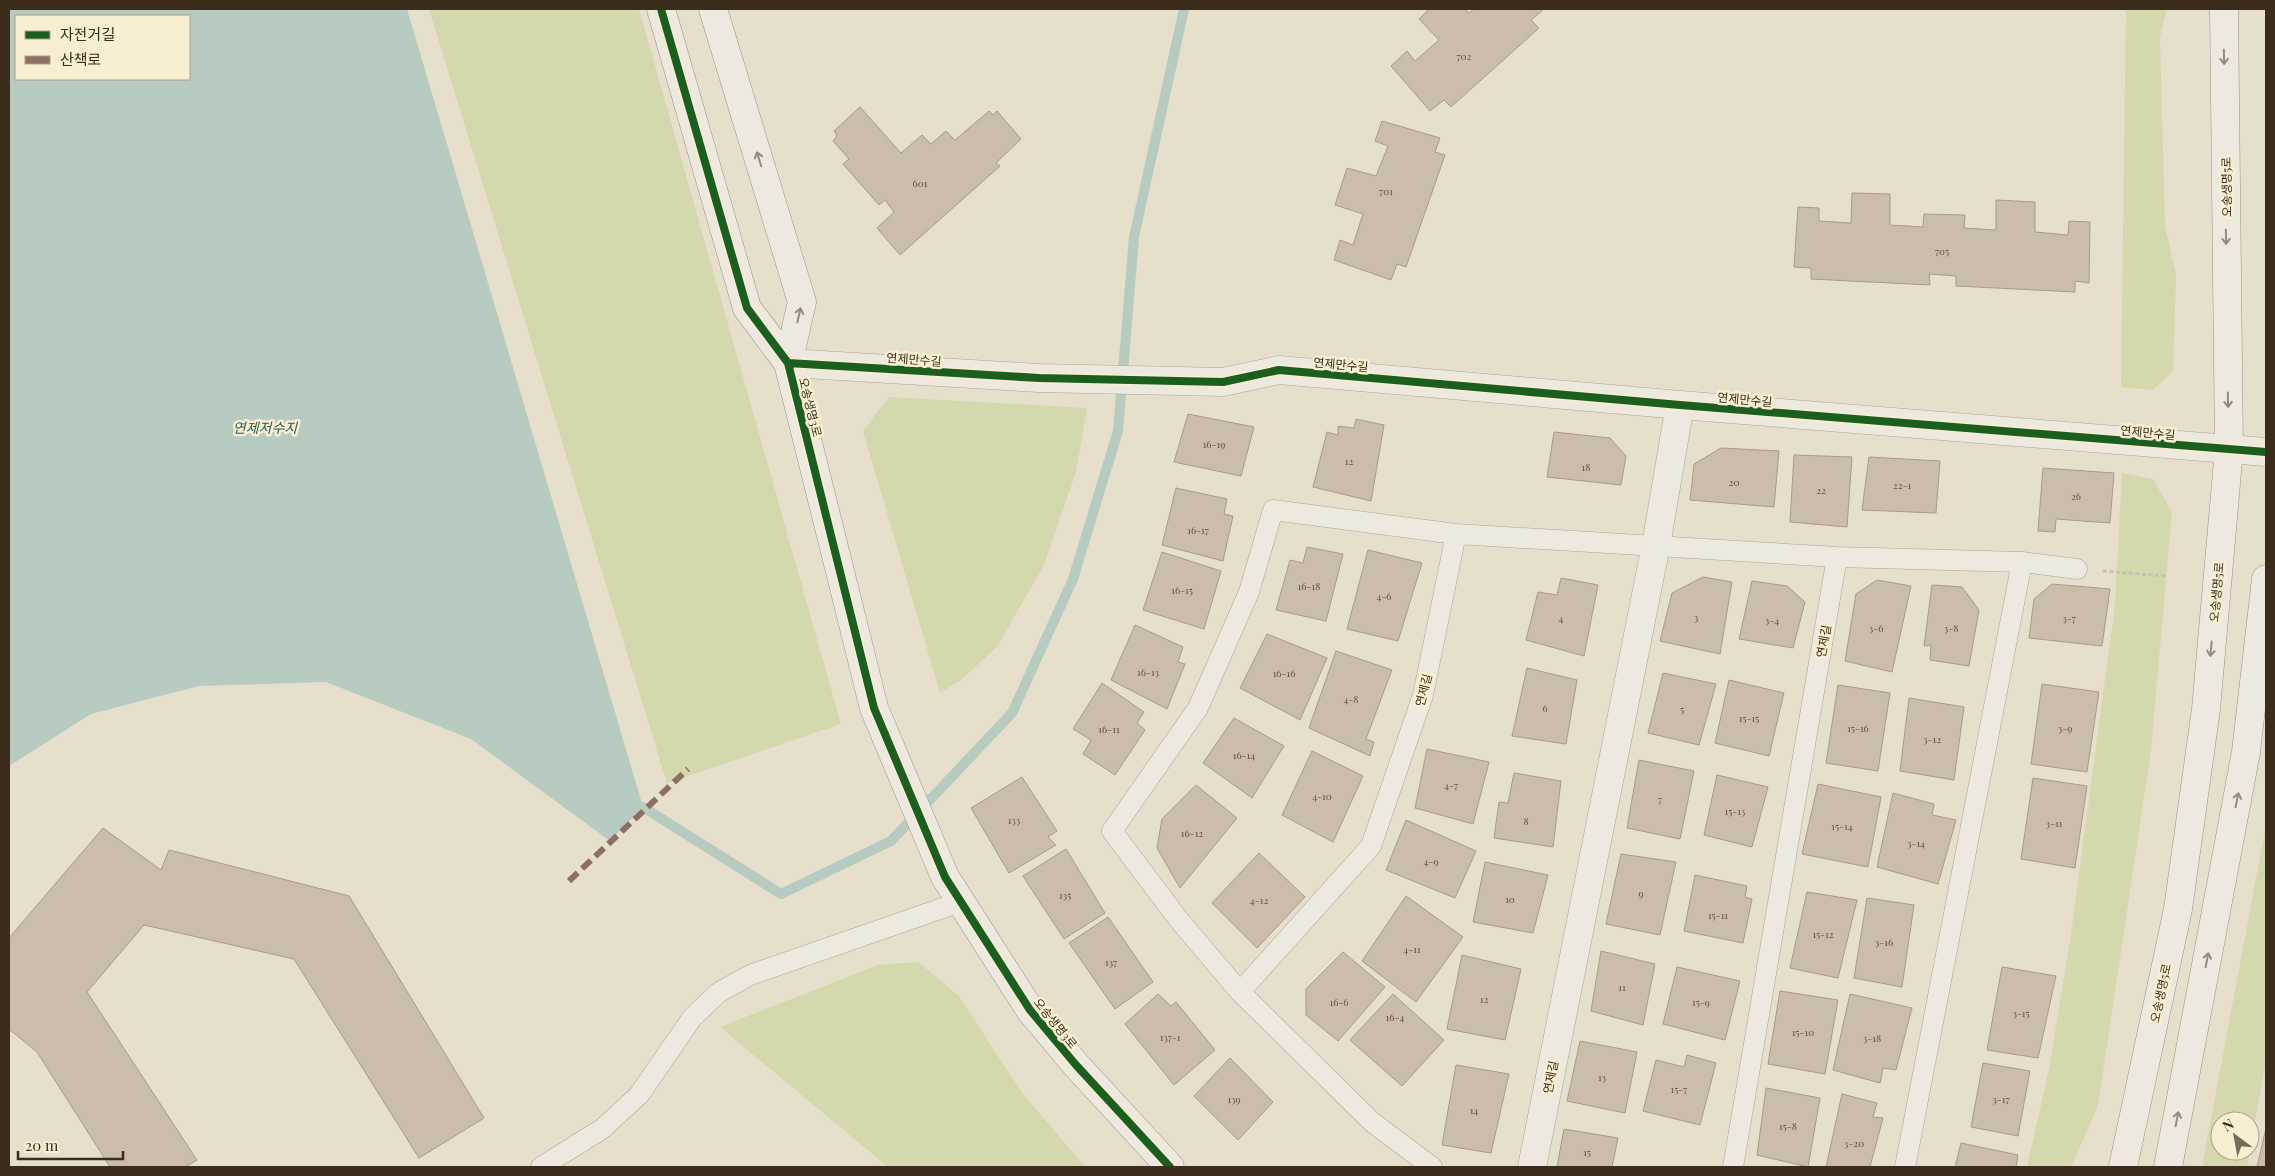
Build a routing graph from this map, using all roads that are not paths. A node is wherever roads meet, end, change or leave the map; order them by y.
1 (661, 9) edge
2 (713, 9) edge
3 (2224, 9) edge
4 (788, 363) junction
5 (1680, 405) junction
6 (2229, 450) junction
7 (2266, 452) edge
8 (1456, 534) junction
9 (1656, 545) junction
10 (1837, 557) junction
11 (2022, 562) junction
12 (2077, 569) road end
13 (2266, 578) edge
14 (960, 902) junction
15 (1240, 992) junction
16 (541, 1167) edge
17 (1170, 1167) edge
18 (1432, 1167) edge
19 (1532, 1167) edge
20 (1733, 1167) edge
21 (1905, 1167) edge
22 (2123, 1167) edge
23 (2168, 1167) edge

1 - 4 street, 오송생명3로
4 -> 2 street, 오송생명3로
3 -> 6 street, 오송생명5로
4 - 5 street, 연제만수길
4 - 14 street, 오송생명3로
5 - 6 street, 연제만수길
5 - 9 street, 연제길
6 - 7 street, 연제만수길
6 -> 22 street, 오송생명5로
8 - 9 lane
8 - 15 lane, 연제길
8 - 15 lane
9 - 10 lane
9 - 19 street, 연제길
10 - 11 lane
10 - 20 lane, 연제길
11 - 12 lane
11 - 21 lane
23 -> 13 street
14 - 16 lane
14 - 17 street, 오송생명3로
15 - 18 lane

